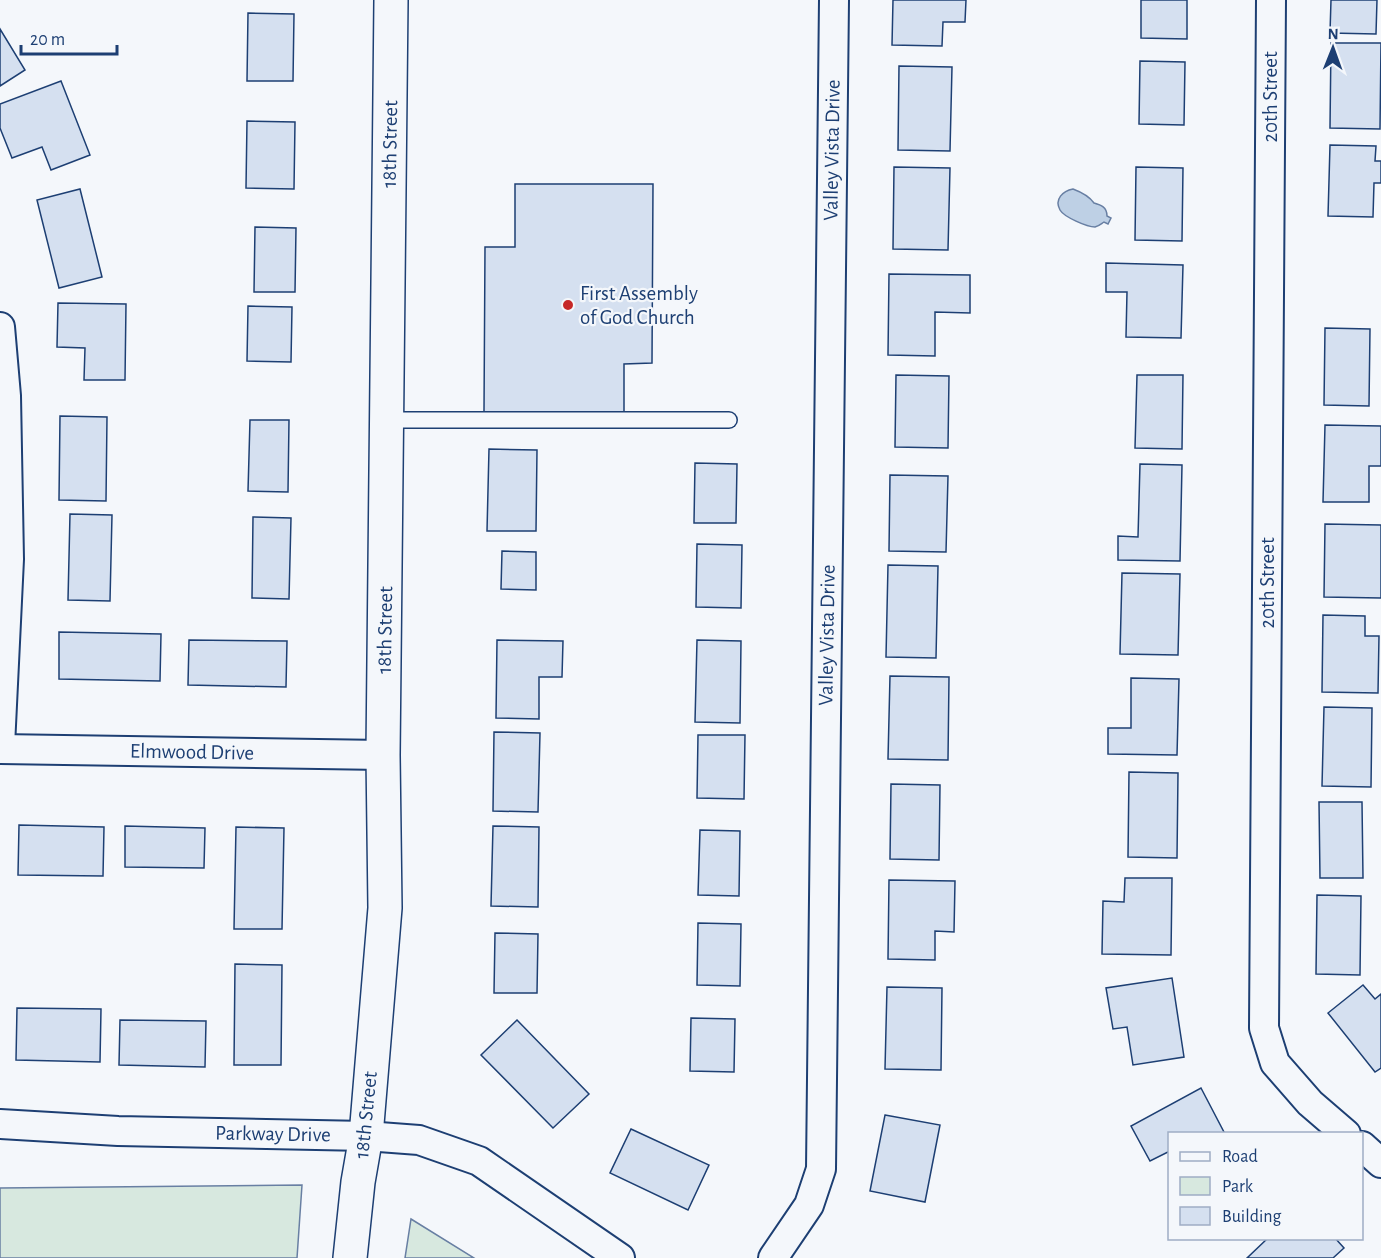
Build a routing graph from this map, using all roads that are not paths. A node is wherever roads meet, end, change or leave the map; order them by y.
1 (391, 0) edge
2 (834, 0) edge
3 (1271, 0) edge
4 (0, 327) edge
5 (387, 420) junction
6 (729, 420) dead end
7 (0, 747) edge
8 (383, 755) junction
9 (0, 1124) edge
10 (1344, 1132) edge
11 (366, 1137) junction
12 (1363, 1147) edge
13 (1381, 1163) edge
14 (350, 1258) edge
15 (620, 1258) edge
16 (773, 1258) edge

1 - 5 street, 18th Street
2 - 16 street, Valley Vista Drive
3 - 10 street, 20th Street
4 - 7 street
5 - 6 lane
5 - 8 street, 18th Street
7 - 8 street, Elmwood Drive
8 - 11 street, 18th Street
9 - 11 street, Parkway Drive
11 - 14 street, 18th Street
11 - 15 street, Parkway Drive
12 - 13 street

